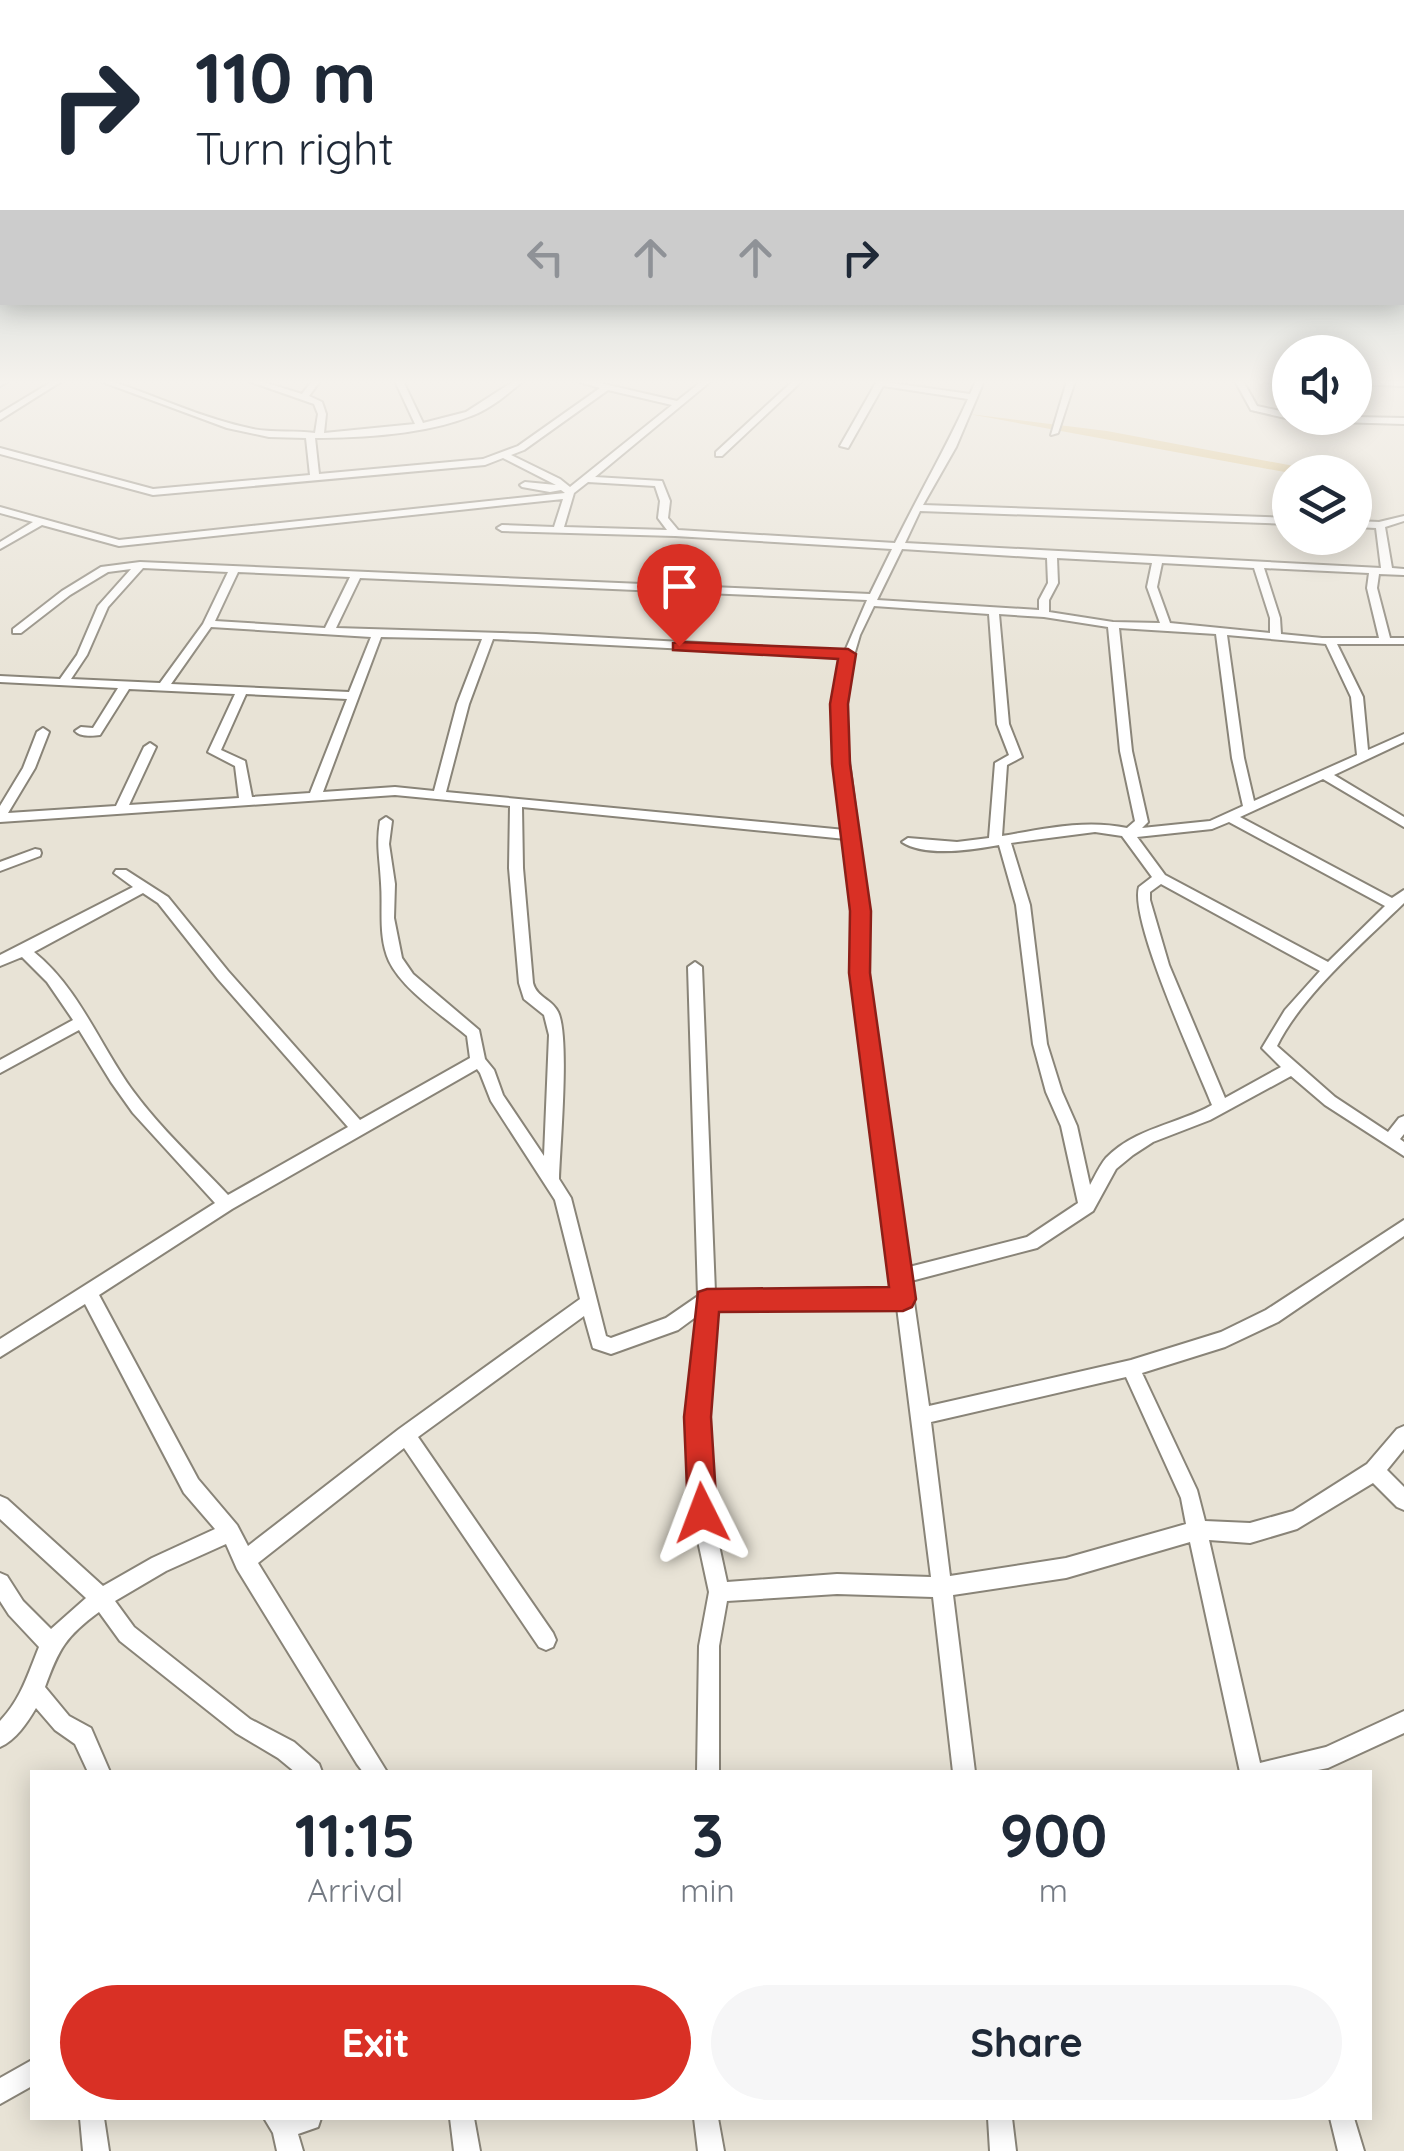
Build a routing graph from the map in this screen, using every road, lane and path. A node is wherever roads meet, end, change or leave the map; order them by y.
1 (106, 481) edge
2 (292, 481) edge
3 (549, 481) edge
4 (585, 481) edge
5 (645, 481) edge
6 (930, 481) edge
7 (525, 485) dead end
8 (568, 492) junction
9 (917, 508) junction
10 (0, 510) edge
11 (1402, 518) edge
12 (1272, 520) edge
13 (40, 522) junction
14 (1372, 525) edge
15 (1380, 525) junction
16 (502, 528) dead end
17 (558, 530) junction
18 (674, 533) junction
19 (160, 539) junction
20 (898, 544) junction
21 (0, 546) edge
22 (1052, 555) junction
23 (1156, 562) junction
24 (1258, 564) junction
25 (143, 565) junction
26 (236, 569) junction
27 (1380, 570) junction
28 (1404, 572) edge
29 (357, 574) junction
30 (872, 600) junction
31 (994, 613) junction
32 (1044, 614) junction
33 (208, 624) junction
34 (1113, 626) junction
35 (1166, 626) junction
36 (17, 631) dead end
37 (329, 631) junction
38 (1220, 631) junction
39 (377, 634) junction
40 (488, 637) junction
41 (1276, 637) junction
42 (1385, 639) junction
43 (1330, 642) junction
44 (1404, 642) edge
45 (848, 654) junction
46 (0, 678) edge
47 (65, 680) junction
48 (164, 686) junction
49 (124, 688) junction
50 (242, 691) junction
51 (354, 696) junction
52 (43, 732) dead end
53 (82, 732) dead end
54 (1402, 740) edge
55 (150, 747) dead end
56 (1363, 758) junction
57 (1327, 776) junction
58 (439, 796) junction
59 (315, 797) junction
60 (246, 800) junction
61 (516, 802) junction
62 (121, 808) junction
63 (1250, 808) junction
64 (0, 817) edge
65 (1230, 817) junction
66 (386, 821) dead end
67 (1404, 823) edge
68 (1124, 831) junction
69 (852, 834) junction
70 (1000, 840) junction
71 (908, 842) dead end
72 (35, 853) dead end
73 (0, 867) edge
74 (121, 873) dead end
75 (1160, 878) junction
76 (144, 888) junction
77 (1399, 900) edge
78 (24, 950) junction
79 (0, 960) edge
80 (695, 967) dead end
81 (1330, 970) junction
82 (80, 1023) junction
83 (478, 1062) junction
84 (0, 1067) edge
85 (1292, 1068) junction
86 (1221, 1107) junction
87 (1404, 1122) edge
88 (357, 1127) junction
89 (1397, 1145) edge
90 (551, 1180) junction
91 (226, 1204) junction
92 (1087, 1206) junction
93 (1404, 1228) edge
94 (901, 1276) junction
95 (89, 1294) junction
96 (903, 1299) junction
97 (707, 1300) junction
98 (587, 1304) junction
99 (0, 1350) edge
100 (1131, 1368) junction
101 (921, 1416) junction
102 (406, 1436) junction
103 (1404, 1436) edge
104 (1374, 1470) junction
105 (1404, 1500) edge
106 (0, 1506) edge
107 (11, 1528) edge
108 (1199, 1530) junction
109 (230, 1532) junction
110 (244, 1562) junction
111 (0, 1583) edge
112 (943, 1587) junction
113 (719, 1592) junction
114 (102, 1599) junction
115 (546, 1640) dead end
116 (52, 1644) junction
117 (34, 1690) junction
118 (1404, 1722) edge
119 (0, 1736) edge
120 (97, 1770) edge
121 (310, 1770) edge
122 (374, 1770) edge
123 (708, 1770) edge
124 (964, 1770) edge
125 (1252, 1770) edge
126 (1273, 1770) edge
127 (30, 2073) edge
128 (0, 2092) edge
129 (92, 2120) edge
130 (305, 2120) edge
131 (462, 2120) edge
132 (706, 2120) edge
133 (1000, 2120) edge
134 (1343, 2120) edge
135 (283, 2132) edge
136 (96, 2151) edge
137 (467, 2151) edge
138 (710, 2151) edge
139 (1003, 2151) edge
140 (1351, 2151) edge

1 - 2 street
3 - 8 street
4 - 8 street
5 - 18 street
6 - 9 street
7 - 8 street
8 - 17 street
8 - 19 street
9 - 12 street
9 - 20 street
10 - 13 street
11 - 15 street
13 - 19 street
13 - 21 street
14 - 15 street
15 - 27 street
16 - 17 street
17 - 18 street
18 - 20 street
19 - 25 street
20 - 22 street
20 - 30 street
22 - 23 street
22 - 32 street
23 - 24 street
23 - 35 street
24 - 27 street
24 - 41 street
25 - 26 street
25 - 36 street
25 - 47 street
26 - 29 street
26 - 33 street
27 - 28 street
27 - 42 street
29 - 30 street
29 - 37 street
30 - 31 street
30 - 45 street
31 - 32 street
31 - 70 street
32 - 34 street
33 - 37 street
33 - 48 street
34 - 35 street
34 - 68 street
35 - 38 street
37 - 39 street
38 - 41 street
38 - 63 street
39 - 40 street
39 - 51 street
40 - 45 street
40 - 58 street
41 - 43 street
42 - 43 street
42 - 44 street
43 - 56 street
45 - 69 street
46 - 47 street
47 - 49 street
48 - 49 street
48 - 50 street
49 - 53 street
50 - 51 street
50 - 60 street
51 - 59 street
52 - 64 street
54 - 56 street
55 - 62 street
56 - 57 street
57 - 63 street
57 - 67 street
58 - 59 street
58 - 61 street
59 - 60 street
60 - 62 street
61 - 69 street
61 - 90 street
62 - 64 street
63 - 65 street
65 - 68 street
65 - 77 street
66 - 83 street
68 - 70 street
68 - 75 street
69 - 94 street
70 - 71 street
70 - 92 street
72 - 73 street
74 - 76 street
75 - 81 street
75 - 86 street
76 - 78 street
76 - 88 street
77 - 81 street
78 - 79 street
78 - 82 street
80 - 97 street
81 - 85 street
82 - 84 street
82 - 91 street
83 - 88 street
83 - 90 street
85 - 86 street
85 - 89 street
86 - 92 street
87 - 89 street
88 - 91 street
90 - 98 street
91 - 95 street
92 - 94 street
93 - 100 street
94 - 96 street
95 - 99 street
95 - 109 street
96 - 97 street
96 - 101 street
97 - 98 street
97 - 113 street
98 - 102 street
100 - 101 street
100 - 108 street
101 - 112 street
102 - 110 street
102 - 115 street
103 - 104 street
104 - 105 street
104 - 108 street
106 - 107 street
107 - 114 street
108 - 112 street
108 - 125 street
109 - 110 street
109 - 114 street
110 - 122 street
111 - 116 street
112 - 113 street
112 - 124 street
113 - 123 street
114 - 116 street
114 - 121 street
116 - 117 street
117 - 119 street
117 - 120 street
118 - 126 street
127 - 128 street
129 - 136 street
130 - 135 street
131 - 137 street
132 - 138 street
133 - 139 street
134 - 140 street

